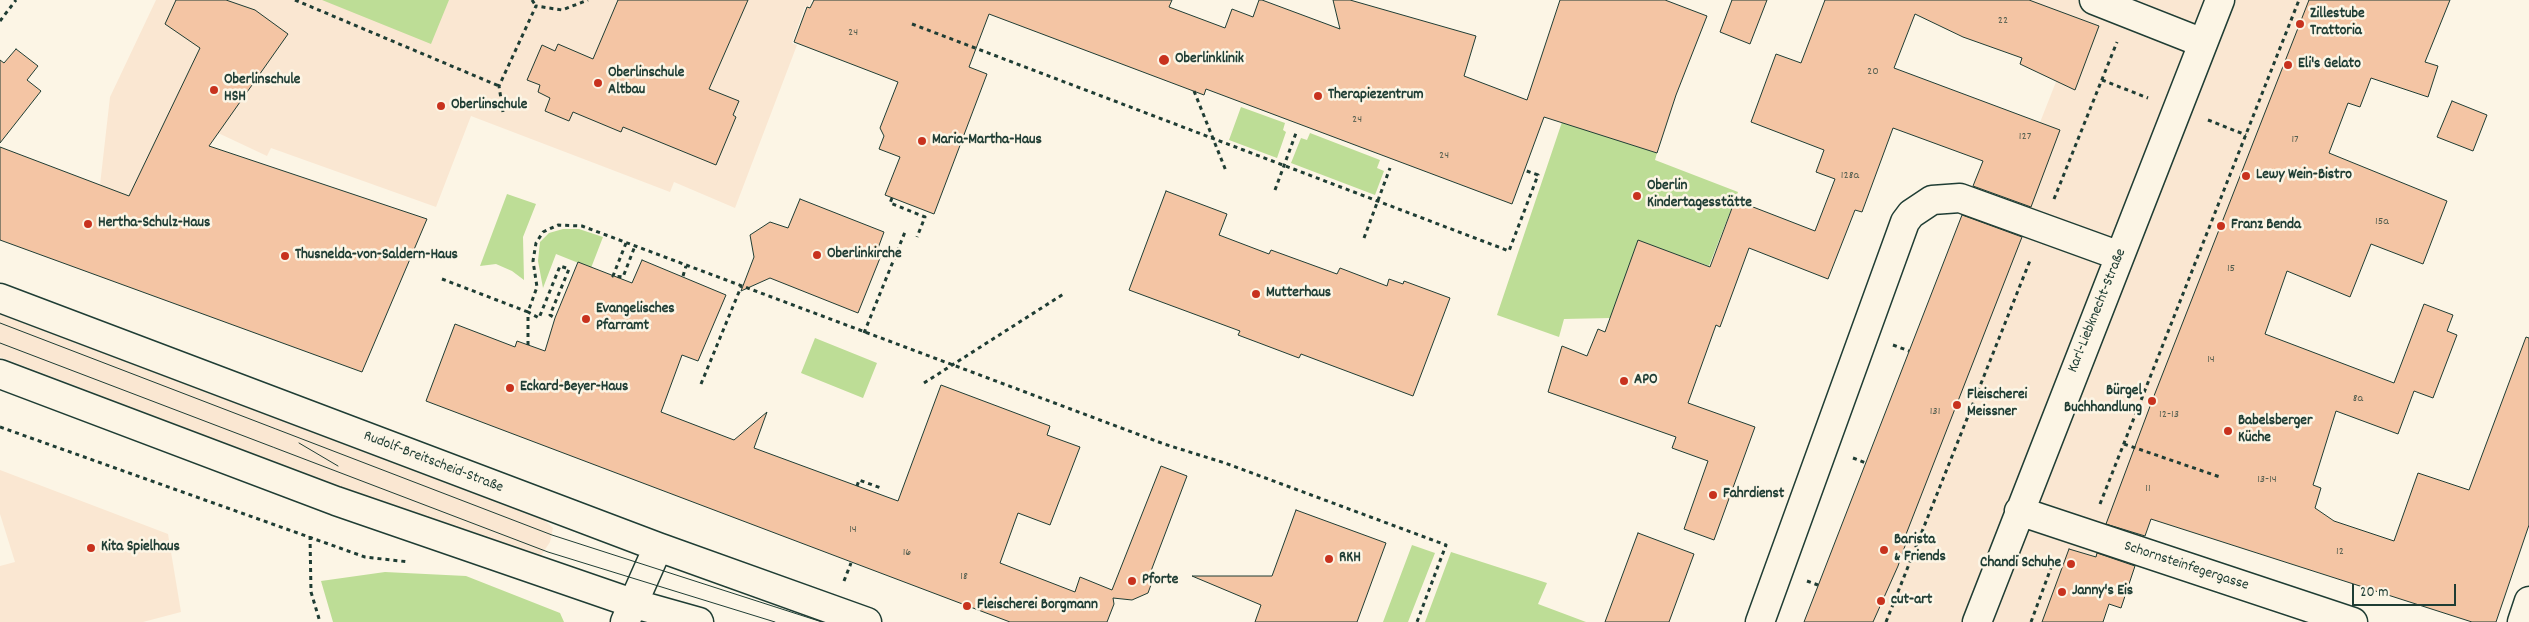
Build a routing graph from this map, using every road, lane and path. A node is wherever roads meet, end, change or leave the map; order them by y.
1 (16, 0) edge
2 (295, 0) edge
3 (532, 0) edge
4 (588, 0) edge
5 (2094, 0) edge
6 (2220, 0) edge
7 (2299, 0) edge
8 (536, 6) junction
9 (2129, 14) junction
10 (0, 21) edge
11 (912, 24) dead end
12 (2203, 43) junction
13 (2102, 80) junction
14 (499, 86) junction
15 (1194, 91) dead end
16 (2152, 99) dead end
17 (503, 112) dead end
18 (2202, 118) dead end
19 (1296, 133) dead end
20 (2246, 135) junction
21 (1211, 138) junction
22 (1284, 166) junction
23 (1390, 168) dead end
24 (1524, 170) dead end
25 (1226, 171) dead end
26 (1275, 190) dead end
27 (892, 198) dead end
28 (1378, 202) junction
29 (2043, 227) junction
30 (905, 232) dead end
31 (917, 237) dead end
32 (1364, 238) dead end
33 (626, 243) junction
34 (635, 246) junction
35 (2120, 256) junction
36 (686, 266) junction
37 (682, 276) dead end
38 (442, 279) dead end
39 (741, 287) junction
40 (1065, 293) dead end
41 (0, 298) edge
42 (528, 312) junction
43 (555, 318) dead end
44 (864, 333) junction
45 (528, 345) dead end
46 (952, 365) junction
47 (0, 374) edge
48 (924, 383) dead end
49 (701, 384) dead end
50 (2124, 444) junction
51 (2220, 477) dead end
52 (857, 486) dead end
53 (882, 488) dead end
54 (2019, 511) junction
55 (2088, 534) junction
56 (310, 536) dead end
57 (658, 548) junction
58 (2529, 601) edge
59 (630, 613) edge
60 (320, 622) edge
61 (699, 622) edge
62 (867, 622) edge
63 (1417, 622) edge
64 (1760, 622) edge
65 (1886, 622) edge
66 (1977, 622) edge
67 (2031, 622) edge
68 (2353, 622) edge
69 (2522, 622) edge

1 - 10 path
2 - 14 path
3 - 8 path
4 - 8 path
5 - 9 street
6 - 12 street, Karl-Liebknecht-Straße
7 - 20 path
8 - 14 path
9 - 12 street
9 - 13 path
11 - 21 path
12 - 35 street, Karl-Liebknecht-Straße
13 - 16 path
13 - 29 path
14 - 17 path
15 - 21 path
18 - 20 path
19 - 22 path
20 - 50 path
21 - 22 path
21 - 25 path
22 - 26 path
22 - 28 path
23 - 28 path
24 - 28 path
27 - 31 path
28 - 32 path
29 - 35 street
29 - 64 street
29 - 65 path
30 - 44 path
33 - 34 path
33 - 34 path
33 - 42 path
34 - 36 path
35 - 54 street, Karl-Liebknecht-Straße
36 - 37 path
36 - 39 path
38 - 42 path
39 - 44 path
39 - 49 path
40 - 46 path
41 - 57 street, Rudolf-Breitscheid-Straße
42 - 43 path
42 - 45 path
44 - 46 path
46 - 48 path
46 - 63 path
47 - 59 street
50 - 51 path
50 - 55 path
52 - 53 path
54 - 55 street, Schornsteinfegergasse
54 - 66 street, Karl-Liebknecht-Straße
55 - 67 path
55 - 68 street, Schornsteinfegergasse
56 - 60 path
57 - 59 street
57 - 62 street, Rudolf-Breitscheid-Straße
58 - 69 street
59 - 61 street

